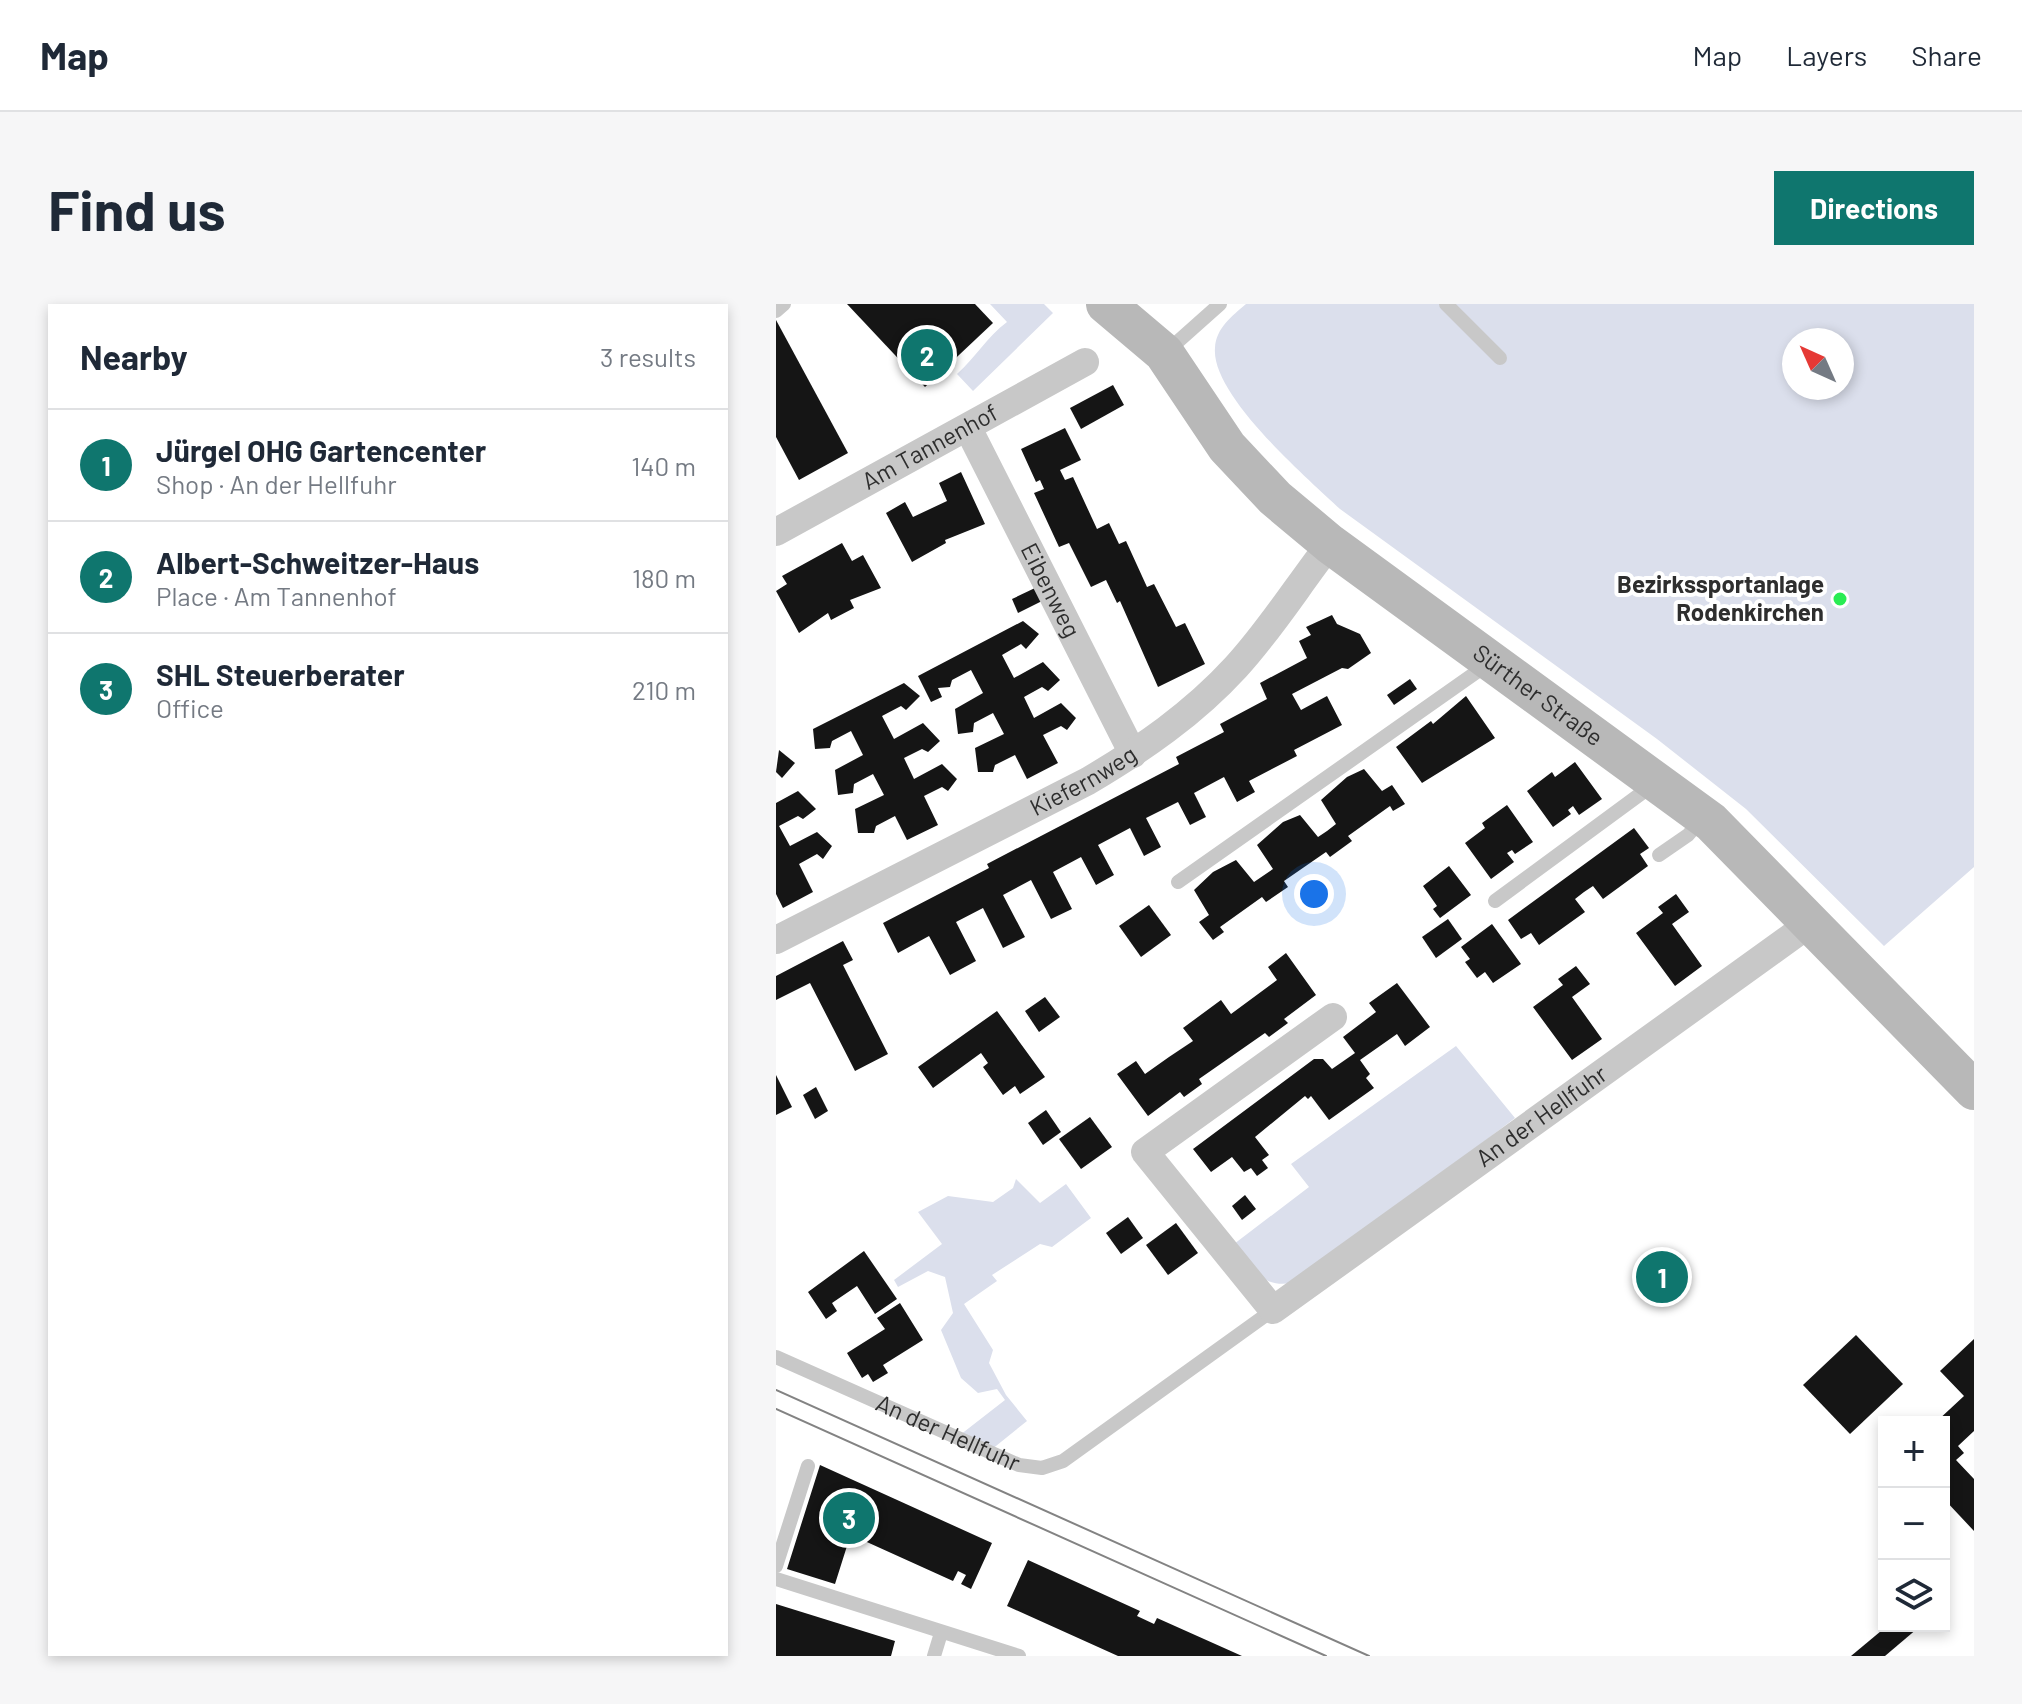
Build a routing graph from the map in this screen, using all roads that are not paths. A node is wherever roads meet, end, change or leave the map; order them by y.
1 (784, 304) edge
2 (1106, 304) edge
3 (1220, 304) edge
4 (1446, 304) edge
5 (776, 311) edge
6 (1164, 353) junction
7 (1500, 358) dead end
8 (1085, 362) dead end
9 (968, 428) junction
10 (776, 532) edge
11 (1330, 544) junction
12 (1492, 661) junction
13 (1133, 754) junction
14 (1657, 781) junction
15 (1704, 816) junction
16 (1659, 855) dead end
17 (1178, 882) dead end
18 (1495, 901) dead end
19 (1812, 922) junction
20 (776, 940) edge
21 (1333, 1017) dead end
22 (1974, 1090) edge
23 (1273, 1310) junction
24 (776, 1357) edge
25 (808, 1466) dead end
26 (776, 1566) edge
27 (776, 1579) edge
28 (941, 1633) junction
29 (995, 1653) edge
30 (934, 1656) edge
31 (1019, 1656) edge

1 - 5 lane
2 - 6 street, Sürther Straße
3 - 6 lane
4 - 7 lane
6 - 11 street, Sürther Straße
8 - 9 street, Am Tannenhof
9 - 10 street, Am Tannenhof
9 - 13 street, Eibenweg
11 - 12 street, Sürther Straße
11 - 13 street, Kiefernweg
12 - 14 street, Sürther Straße
12 - 17 lane
13 - 20 street, Kiefernweg
14 - 15 street, Sürther Straße
14 - 18 lane
15 - 16 lane
15 - 19 street, Sürther Straße
19 - 22 street, Sürther Straße
19 - 23 street, An der Hellfuhr
21 - 23 street
23 - 24 lane, An der Hellfuhr
25 - 26 lane
27 - 28 lane
28 - 29 lane
28 - 30 lane
29 - 31 lane

